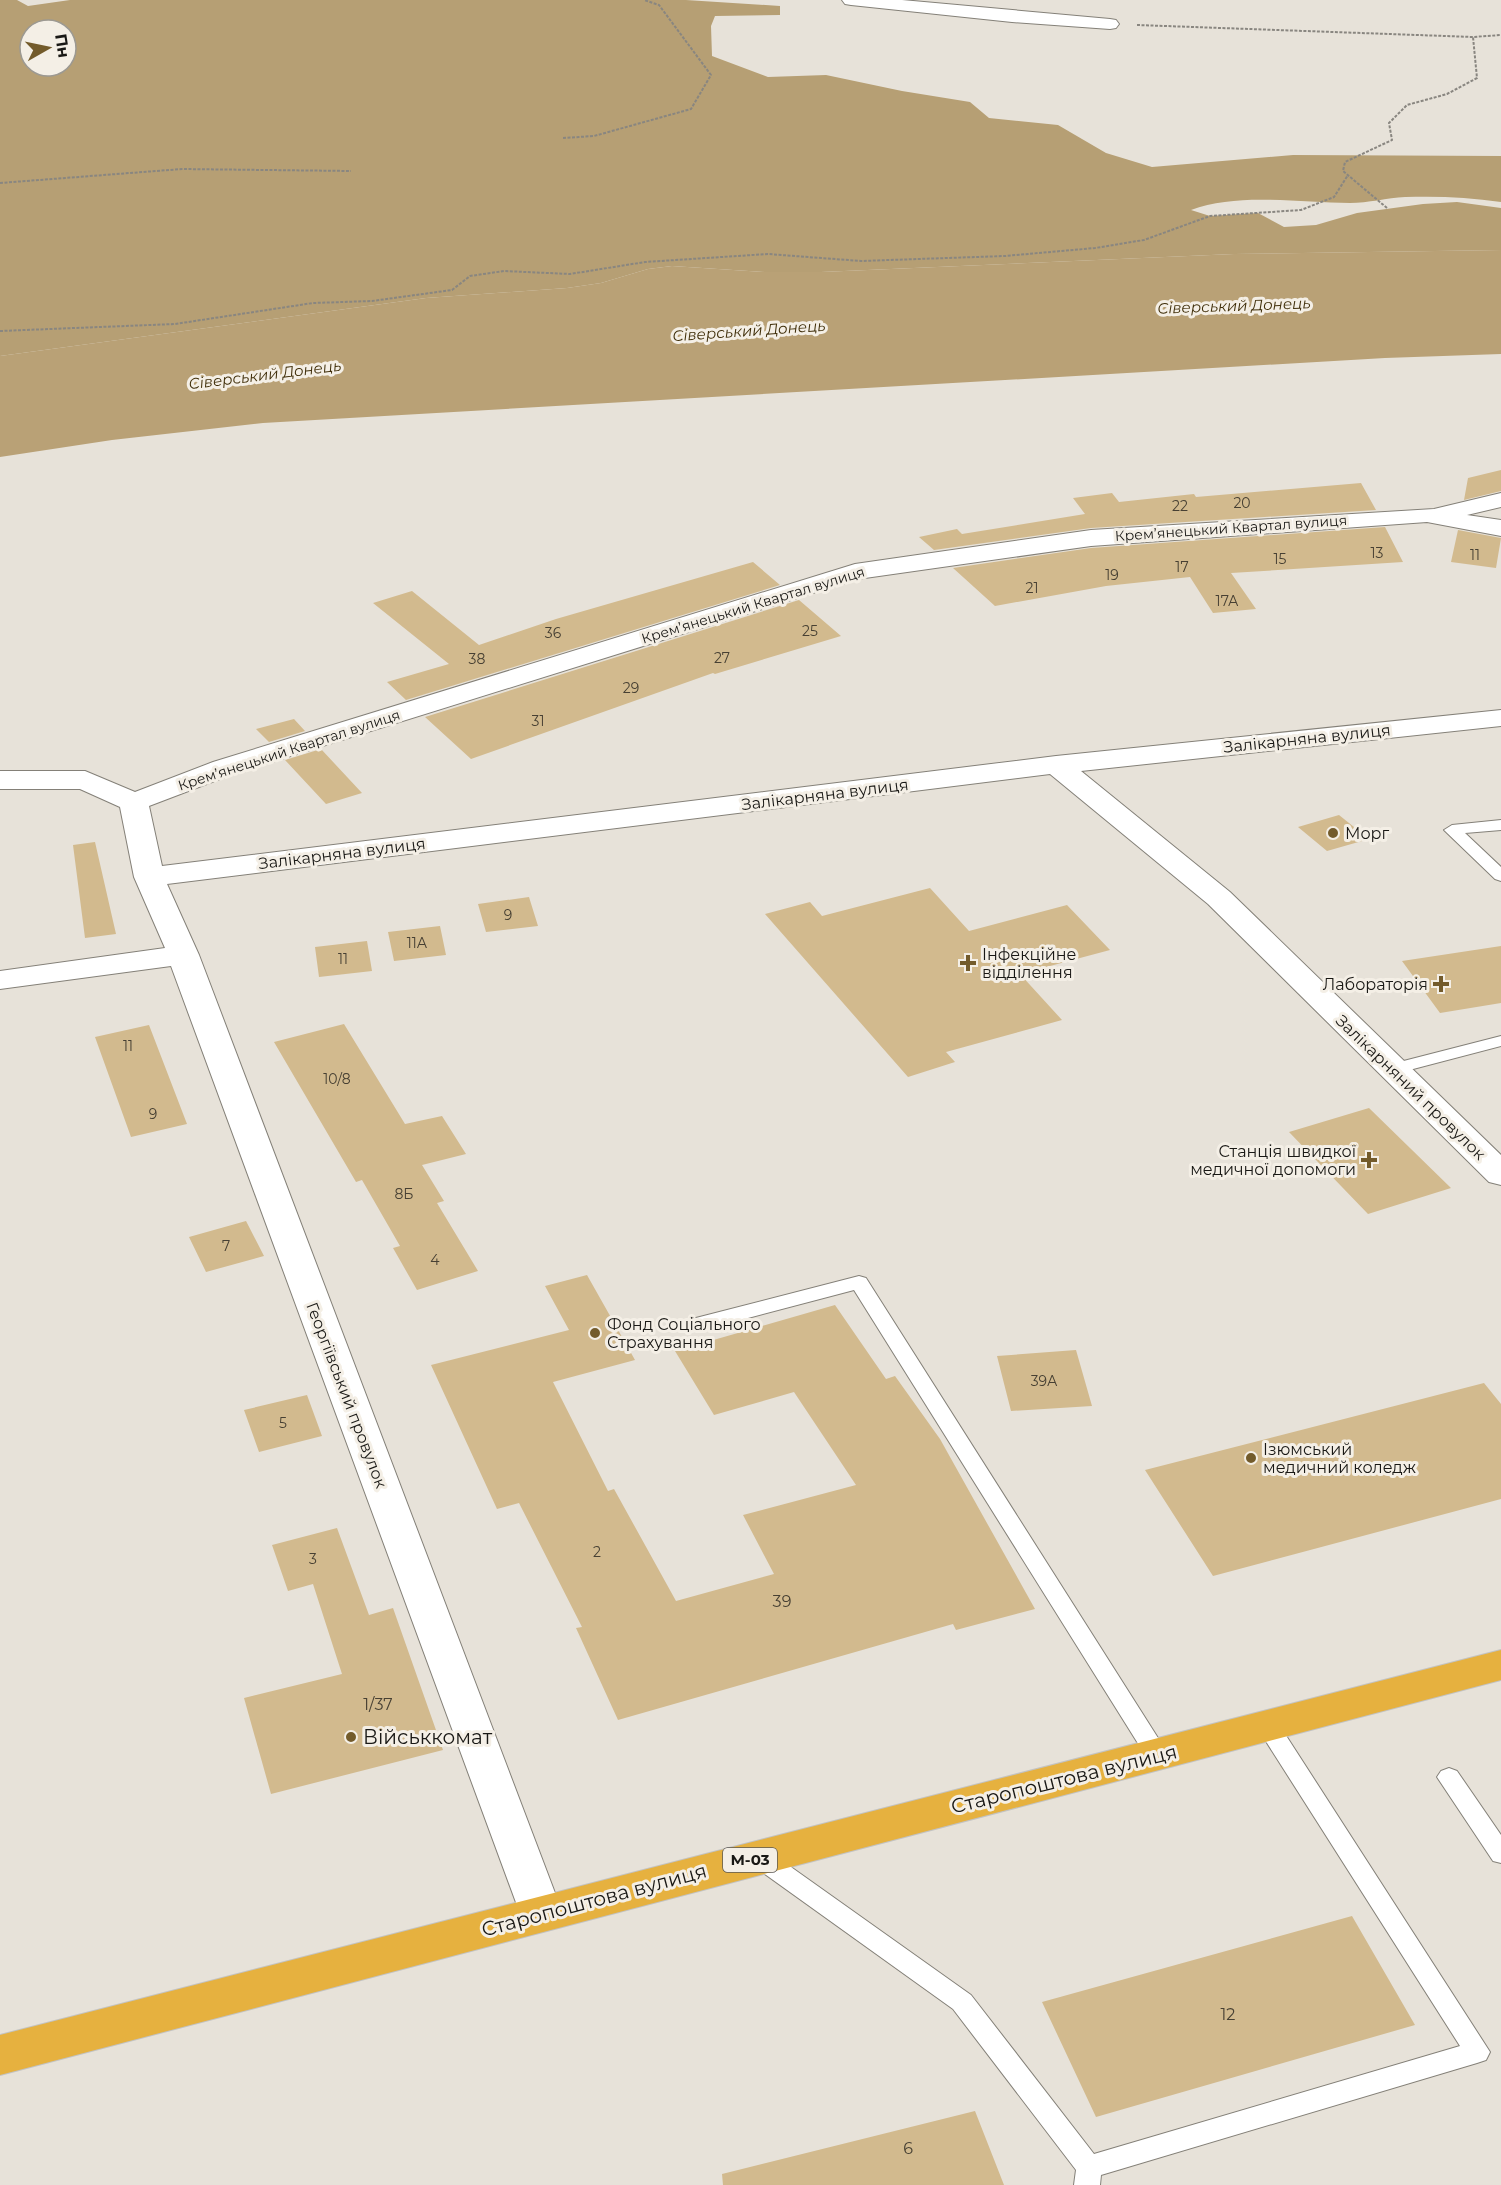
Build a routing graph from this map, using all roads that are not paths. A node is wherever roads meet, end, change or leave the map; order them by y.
1 (851, 0) edge
2 (1110, 24) road end
3 (1501, 500) edge
4 (1427, 515) junction
5 (1501, 528) edge
6 (1501, 718) edge
7 (1056, 765) junction
8 (0, 780) edge
9 (134, 802) junction
10 (1501, 825) edge
11 (1501, 876) edge
12 (149, 877) junction
13 (183, 955) junction
14 (0, 980) edge
15 (1501, 1041) edge
16 (1394, 1069) junction
17 (1501, 1174) edge
18 (699, 1324) dead end
19 (1501, 1665) edge
20 (1268, 1726) junction
21 (1157, 1755) junction
22 (1449, 1777) dead end
23 (1501, 1854) edge
24 (759, 1857) junction
25 (541, 1914) junction
26 (0, 2055) edge
27 (1088, 2176) edge

1 - 2 street
3 - 4 street
4 - 5 street, Крем’янецький Квартал вулиця
4 - 9 street, Крем’янецький Квартал вулиця
6 - 7 street, Залікарняна вулиця
7 - 12 street, Залікарняна вулиця
7 - 16 street, Залікарняний провулок
8 - 9 street
9 - 12 street
10 - 11 lane
12 - 13 street, Георгіївський провулок
13 - 14 street
13 - 25 street, Георгіївський провулок
15 - 16 lane
16 - 17 street, Залікарняний провулок
18 - 21 lane
19 - 20 highway, Старопоштова вулиця / М-03
20 - 21 highway, Старопоштова вулиця / М-03
20 - 27 lane
21 - 24 highway, Старопоштова вулиця / М-03
22 - 23 lane
24 - 25 highway, Старопоштова вулиця / М-03
24 - 27 lane
25 - 26 highway, Старопоштова вулиця / М-03

